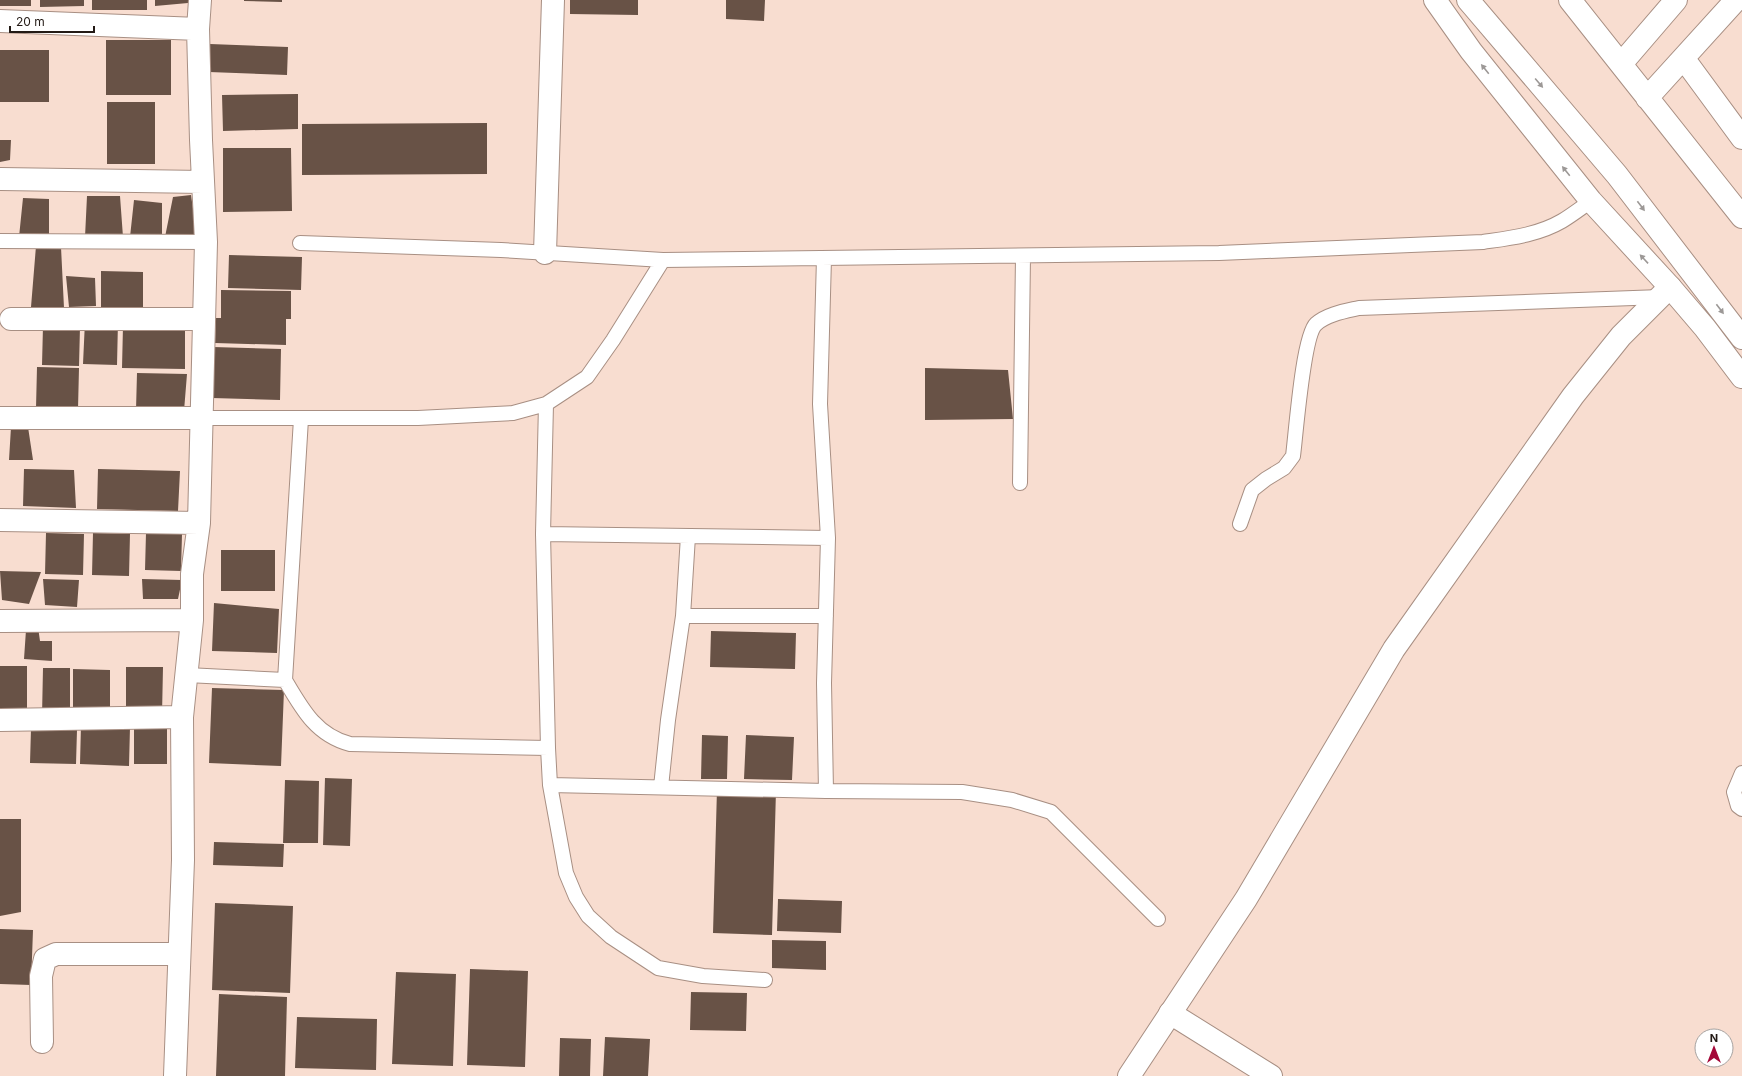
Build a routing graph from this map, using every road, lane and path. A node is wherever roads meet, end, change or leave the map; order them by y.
1 (200, 0) edge
2 (553, 0) edge
3 (1435, 0) edge
4 (1468, 0) edge
5 (1570, 0) edge
6 (1676, 0) edge
7 (1736, 0) edge
8 (0, 21) edge
9 (198, 29) junction
10 (1684, 59) junction
11 (1621, 64) junction
12 (1648, 98) junction
13 (1742, 138) edge
14 (1, 179) edge
15 (203, 182) junction
16 (1591, 201) junction
17 (1742, 217) edge
18 (0, 241) edge
19 (206, 242) junction
20 (300, 243) dead end
21 (545, 253) junction
22 (1023, 256) junction
23 (824, 258) junction
24 (663, 260) junction
25 (1666, 292) junction
26 (11, 319) dead end
27 (204, 319) junction
28 (1742, 338) edge
29 (1742, 377) edge
30 (546, 404) junction
31 (0, 418) edge
32 (201, 418) junction
33 (301, 419) junction
34 (1020, 483) dead end
35 (0, 520) edge
36 (199, 522) junction
37 (1240, 524) dead end
38 (543, 534) junction
39 (688, 536) junction
40 (828, 538) junction
41 (683, 616) junction
42 (826, 616) junction
43 (192, 620) junction
44 (0, 621) edge
45 (187, 675) junction
46 (285, 680) junction
47 (182, 717) junction
48 (0, 720) edge
49 (548, 748) junction
50 (1742, 773) edge
51 (550, 785) junction
52 (661, 787) junction
53 (826, 791) junction
54 (1742, 809) edge
55 (1158, 919) dead end
56 (178, 954) junction
57 (765, 980) dead end
58 (1170, 1013) junction
59 (42, 1042) dead end
60 (175, 1076) edge
61 (1130, 1076) edge
62 (1271, 1076) edge

1 - 9 main road
2 - 21 main road
16 -> 3 main road
4 -> 28 main road
5 - 11 main road
6 - 11 main road
7 - 10 main road
8 - 9 main road
9 - 15 main road
10 - 12 main road
10 - 13 main road
11 - 12 main road
12 - 17 main road
14 - 15 main road
15 - 19 main road
16 - 22 lane
25 -> 16 main road
18 - 19 lane
19 - 27 main road
20 - 21 lane
21 - 24 lane
22 - 23 lane
22 - 34 lane
23 - 24 lane
23 - 40 lane
24 - 30 lane
25 - 29 main road
25 - 37 lane
25 - 58 main road
26 - 27 main road
27 - 32 main road
30 - 33 lane
30 - 38 lane
31 - 32 main road
32 - 33 lane
32 - 36 main road
33 - 46 lane
35 - 36 main road
36 - 43 main road
38 - 39 lane
38 - 49 lane
39 - 40 lane
39 - 41 lane
40 - 42 lane
41 - 42 lane
41 - 52 lane
42 - 53 lane
43 - 44 main road
43 - 45 main road
45 - 46 lane
45 - 47 main road
46 - 49 lane
47 - 48 main road
47 - 56 main road
49 - 51 lane
50 - 54 lane
51 - 52 lane
51 - 57 lane
52 - 53 lane
53 - 55 lane
56 - 59 main road
56 - 60 main road
58 - 61 main road
58 - 62 main road

